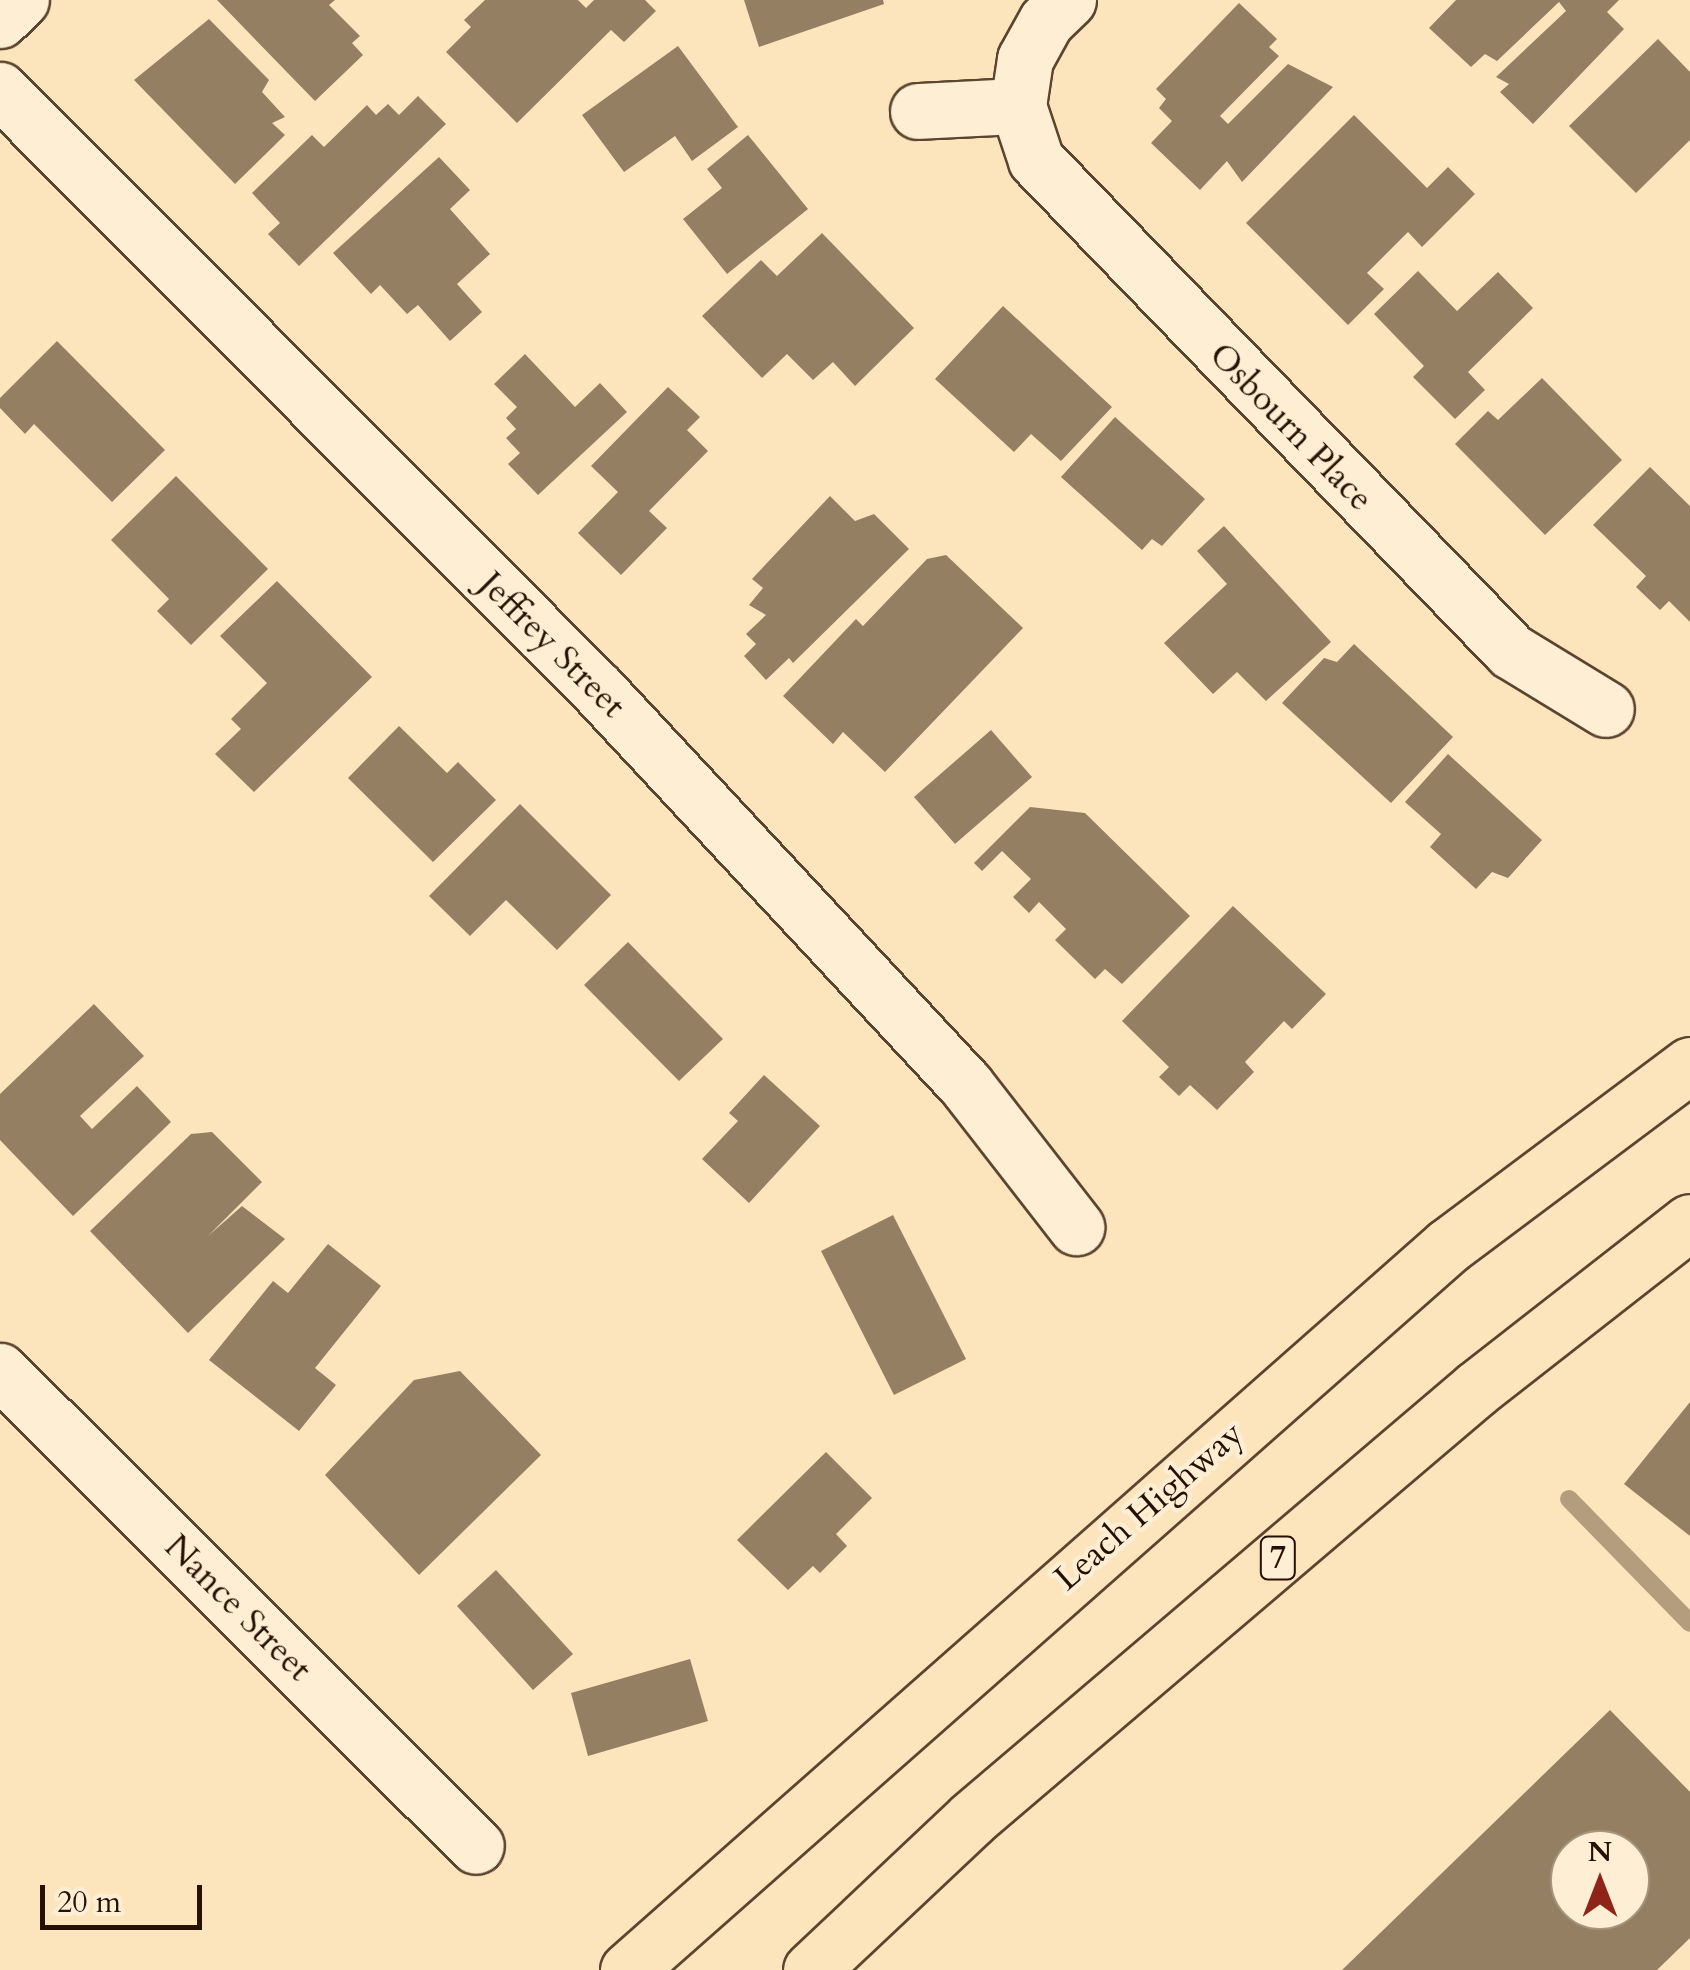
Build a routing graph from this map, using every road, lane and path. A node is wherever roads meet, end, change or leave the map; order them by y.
1 (20, 0) edge
2 (1068, 0) edge
3 (0, 20) edge
4 (0, 90) edge
5 (1018, 106) junction
6 (918, 111) dead end
7 (1606, 708) dead end
8 (1690, 1065) edge
9 (1690, 1222) edge
10 (1076, 1227) dead end
11 (0, 1371) edge
12 (476, 1846) dead end
13 (878, 1907) junction
14 (628, 1970) edge
15 (811, 1970) edge
16 (822, 1970) edge

1 - 3 street
2 - 5 street
4 - 10 street, Jeffrey Street
5 - 6 street
5 - 7 street, Osbourn Place
8 - 14 highway, Leach Highway
9 - 13 highway, 7
11 - 12 street, Nance Street
13 - 15 highway, 7
13 - 16 highway

